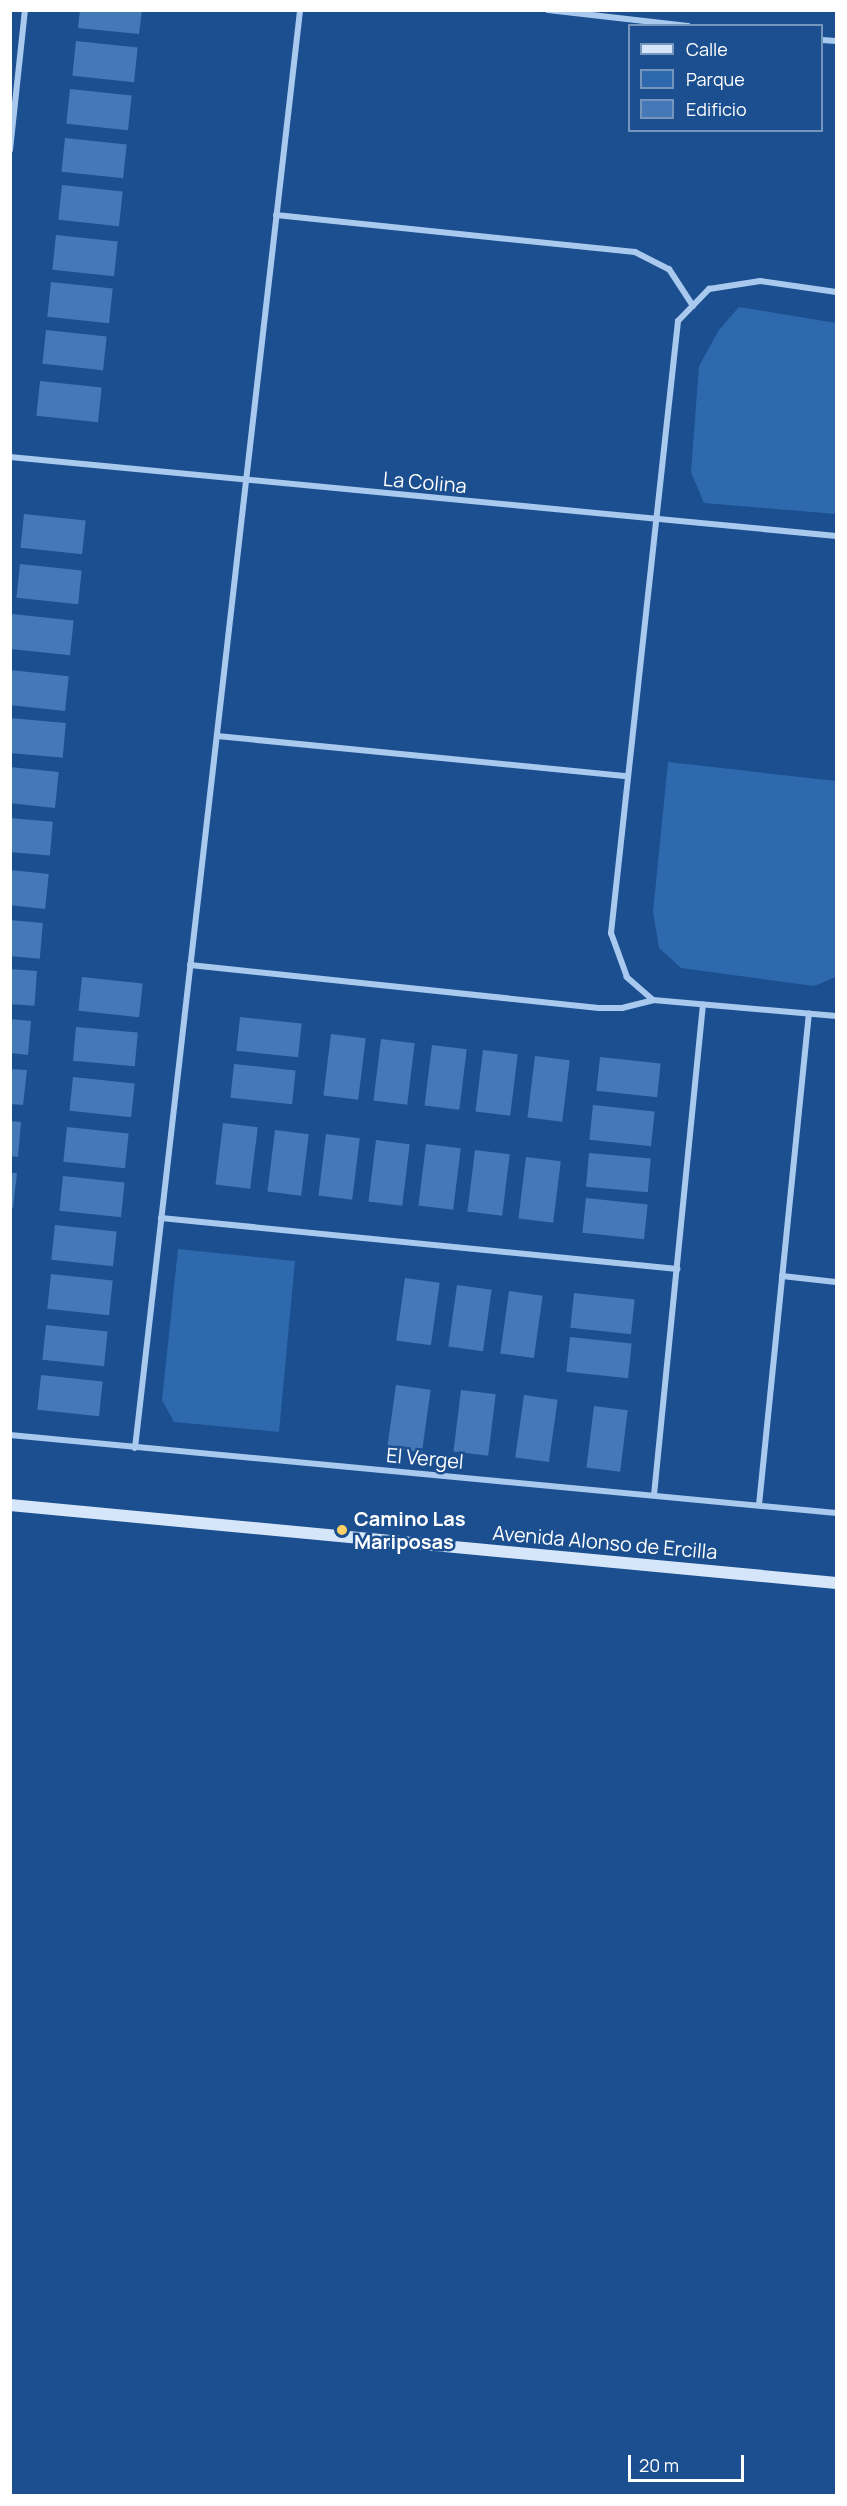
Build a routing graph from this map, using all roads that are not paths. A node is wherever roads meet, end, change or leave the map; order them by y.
1 (25, 10) edge
2 (300, 10) edge
3 (548, 10) edge
4 (670, 24) edge
5 (10, 150) edge
6 (276, 215) junction
7 (837, 292) edge
8 (693, 306) junction
9 (10, 457) edge
10 (246, 482) junction
11 (657, 520) junction
12 (837, 536) edge
13 (217, 736) junction
14 (627, 776) junction
15 (190, 965) junction
16 (653, 1000) junction
17 (703, 1004) junction
18 (808, 1014) junction
19 (837, 1016) edge
20 (161, 1218) junction
21 (677, 1269) junction
22 (782, 1276) junction
23 (837, 1282) edge
24 (10, 1435) edge
25 (135, 1448) junction
26 (654, 1495) junction
27 (10, 1505) edge
28 (759, 1505) junction
29 (837, 1513) edge
30 (837, 1583) edge

1 - 5 street
2 - 6 street
3 - 4 street
6 - 8 street
6 - 10 street
7 - 8 street
8 - 11 street
9 - 10 street, La Colina
10 - 11 street, La Colina
10 - 13 street
11 - 12 street, La Colina
11 - 14 street
13 - 14 street
13 - 15 street
14 - 16 street
15 - 16 street
15 - 20 street
16 - 17 street
17 - 18 street
17 - 21 street
18 - 19 street
18 - 22 street
20 - 21 street
20 - 25 street
21 - 26 street
22 - 23 street
22 - 28 street
24 - 25 street, El Vergel
25 - 26 street, El Vergel
26 - 28 street, El Vergel
27 - 30 main road, Avenida Alonso de Ercilla
28 - 29 street, El Vergel

